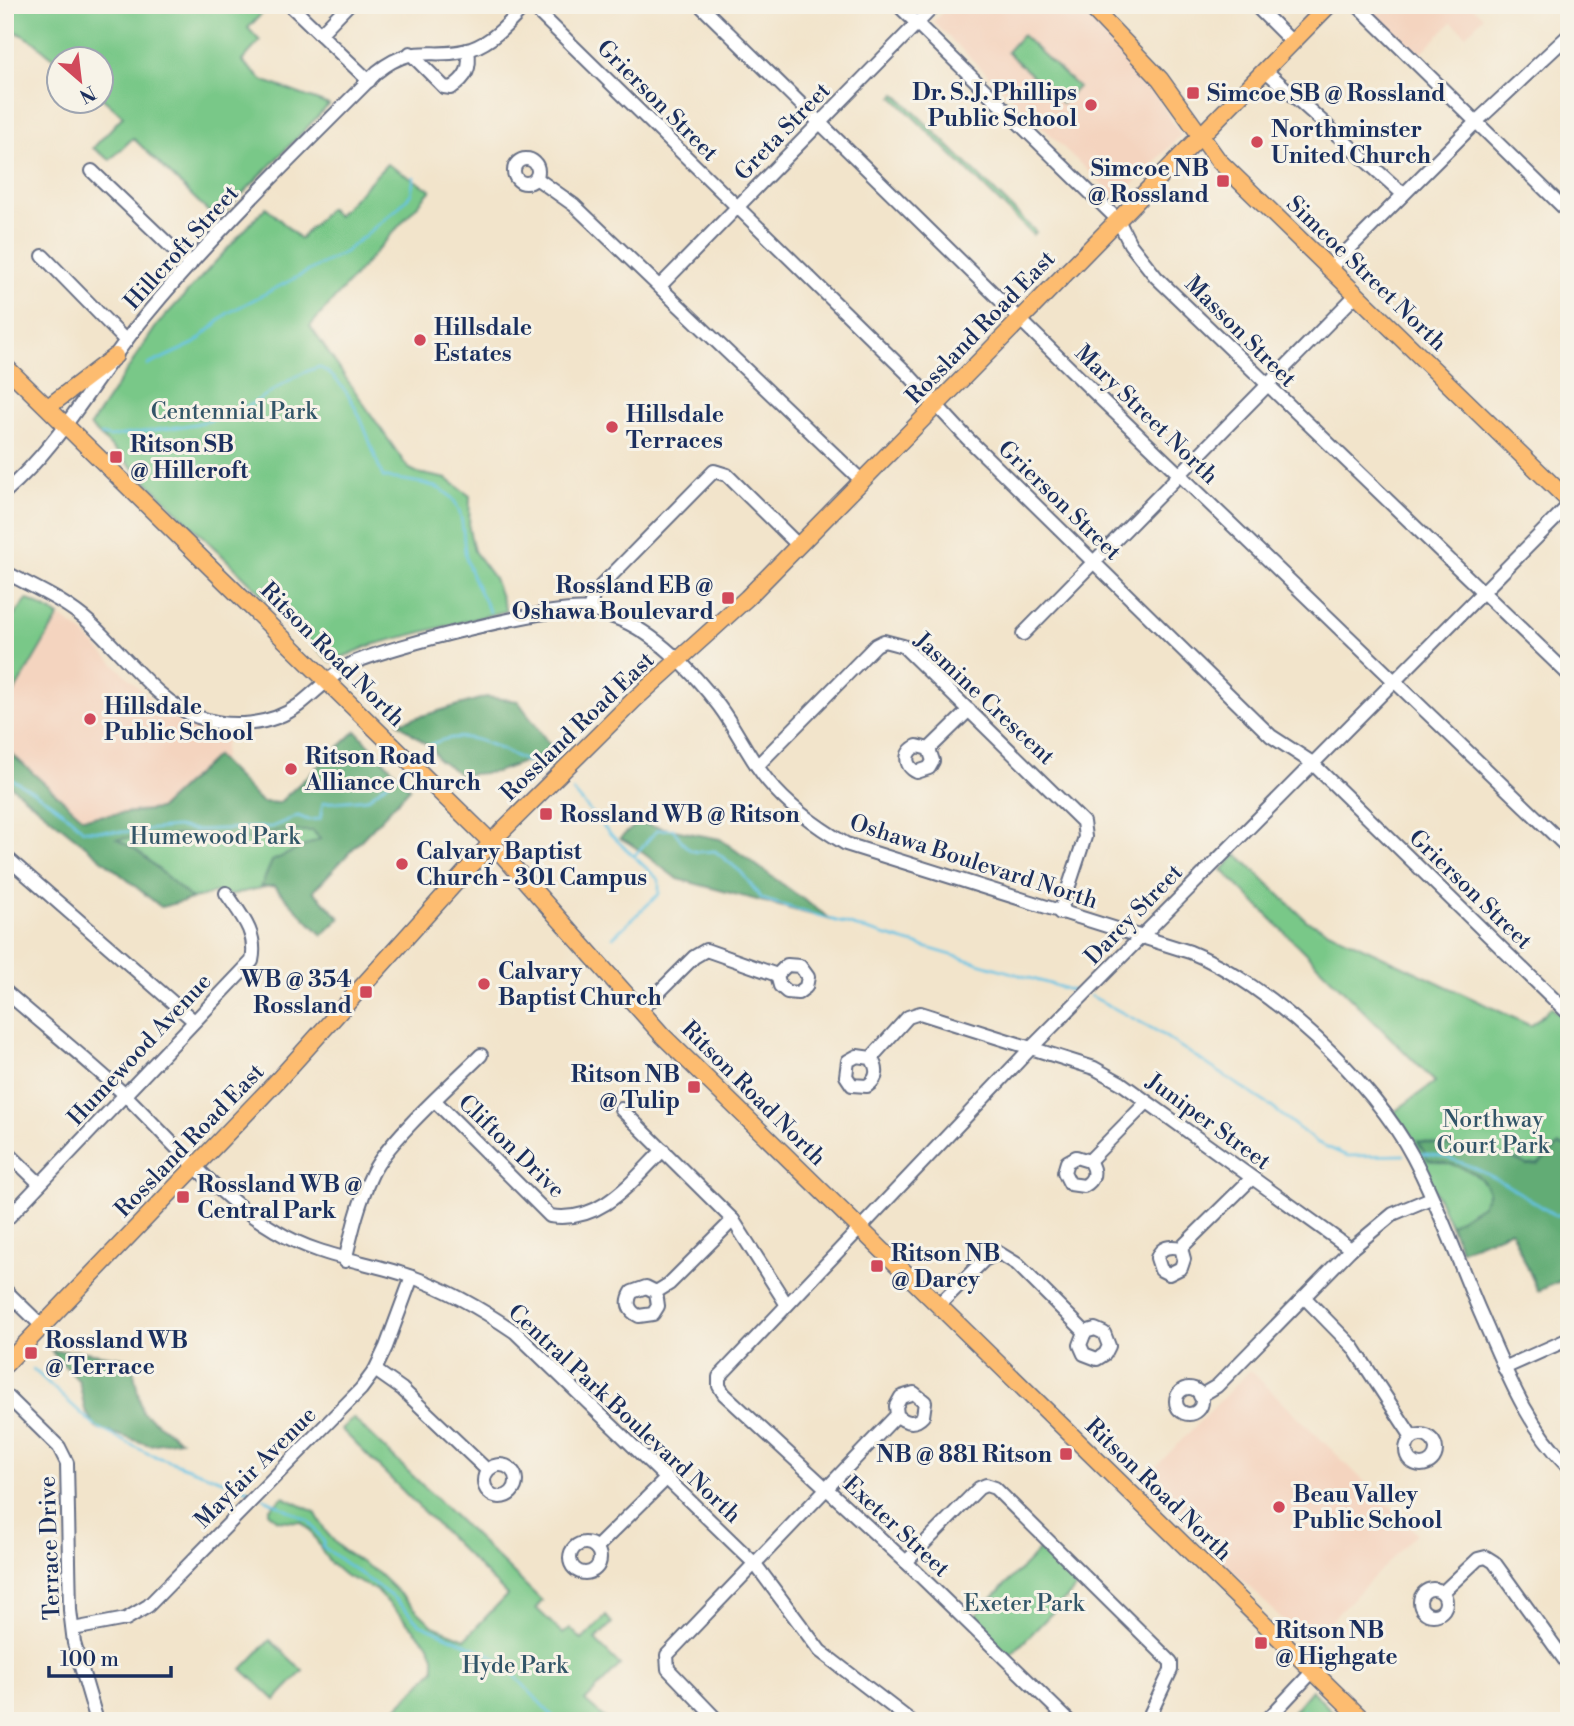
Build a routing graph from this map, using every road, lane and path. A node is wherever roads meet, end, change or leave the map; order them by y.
1 (290, 5) edge
2 (348, 5) edge
3 (529, 5) edge
4 (700, 5) edge
5 (898, 5) edge
6 (935, 5) edge
7 (1089, 5) edge
8 (1255, 5) edge
9 (1329, 5) edge
10 (1357, 5) edge
11 (917, 24) junction
12 (320, 34) junction
13 (1569, 35) edge
14 (1293, 43) junction
15 (468, 50) junction
16 (410, 53) junction
17 (1266, 71) junction
18 (369, 80) junction
19 (1476, 122) junction
20 (819, 123) junction
21 (1199, 136) junction
22 (92, 171) dead end
23 (536, 178) dead end
24 (1403, 194) junction
25 (738, 208) junction
26 (1569, 213) edge
27 (1118, 220) junction
28 (43, 256) dead end
29 (190, 265) junction
30 (1330, 268) junction
31 (660, 286) junction
32 (1356, 295) junction
33 (1018, 319) junction
34 (125, 341) junction
35 (115, 356) junction
36 (5, 366) edge
37 (1266, 385) junction
38 (936, 404) junction
39 (48, 407) junction
40 (67, 426) junction
41 (1180, 475) junction
42 (862, 481) junction
43 (5, 492) edge
44 (1569, 503) edge
45 (799, 546) junction
46 (1094, 563) junction
47 (5, 572) edge
48 (1481, 591) junction
49 (589, 610) junction
50 (1023, 634) dead end
51 (677, 662) junction
52 (1569, 675) edge
53 (1394, 679) junction
54 (329, 681) junction
55 (969, 710) junction
56 (929, 749) dead end
57 (1311, 762) junction
58 (757, 766) junction
59 (491, 842) junction
60 (1569, 849) edge
61 (5, 856) edge
62 (226, 893) dead end
63 (1060, 913) junction
64 (1140, 937) junction
65 (778, 975) dead end
66 (5, 991) edge
67 (641, 1010) junction
68 (1569, 1014) edge
69 (194, 1021) junction
70 (1031, 1048) junction
71 (481, 1055) dead end
72 (871, 1058) dead end
73 (125, 1096) junction
74 (435, 1101) junction
75 (1146, 1103) junction
76 (621, 1109) dead end
77 (5, 1150) edge
78 (663, 1150) junction
79 (1089, 1161) dead end
80 (195, 1167) junction
81 (1252, 1178) junction
82 (40, 1184) junction
83 (1430, 1198) junction
84 (733, 1220) junction
85 (5, 1221) edge
86 (860, 1230) junction
87 (1181, 1248) dead end
88 (1351, 1249) junction
89 (345, 1261) junction
90 (412, 1277) junction
91 (5, 1290) edge
92 (656, 1292) dead end
93 (1305, 1298) junction
94 (788, 1305) junction
95 (939, 1306) junction
96 (43, 1326) junction
97 (1085, 1332) dead end
98 (1569, 1339) edge
99 (735, 1360) joint
100 (5, 1365) edge
101 (1504, 1368) junction
102 (375, 1370) junction
103 (5, 1394) edge
104 (1200, 1396) dead end
105 (897, 1415) dead end
106 (1412, 1437) dead end
107 (1569, 1467) edge
108 (487, 1470) dead end
109 (667, 1478) junction
110 (825, 1488) junction
111 (596, 1548) dead end
112 (906, 1562) junction
113 (755, 1564) junction
114 (1443, 1592) dead end
115 (73, 1629) junction
116 (1569, 1666) edge
117 (1313, 1671) junction
118 (97, 1721) edge
119 (718, 1721) edge
120 (911, 1721) edge
121 (1069, 1721) edge
122 (1147, 1721) edge
123 (1266, 1721) edge
124 (1364, 1721) edge

1 - 12 street
2 - 12 street
3 - 15 street, Hillcroft Street
3 - 25 street, Grierson Street
4 - 20 street, Mary Street North
5 - 11 street, Masson Street
6 - 11 street, Greta Street
7 - 21 main road, Simcoe Street North
8 - 14 street
9 - 14 main road, Rossland Road East
10 - 19 street
11 - 20 street, Greta Street
11 - 27 street, Masson Street
12 - 18 street
13 - 19 street
14 - 17 main road, Rossland Road East
15 - 16 street, Hillcroft Street
15 - 16 street
16 - 18 street, Hillcroft Street
17 - 21 main road, Rossland Road East
17 - 24 street
18 - 29 street, Hillcroft Street
19 - 24 street
19 - 26 street
20 - 25 street, Greta Street
20 - 33 street, Mary Street North
21 - 27 main road, Rossland Road East
21 - 30 main road, Simcoe Street North
22 - 29 street
23 - 31 street
24 - 30 street
25 - 31 street, Greta Street
25 - 38 street, Grierson Street
27 - 33 main road, Rossland Road East
27 - 37 street, Masson Street
28 - 34 street
29 - 34 street, Hillcroft Street
30 - 32 main road, Simcoe Street North
31 - 42 street
32 - 37 street
32 - 44 main road, Simcoe Street North
33 - 38 main road, Rossland Road East
33 - 41 street, Mary Street North
34 - 35 street, Hillcroft Street
35 - 39 main road
35 - 40 street, Hillcroft Street
36 - 39 main road, Ritson Road North
37 - 41 street
37 - 48 street, Masson Street
38 - 42 main road, Rossland Road East
38 - 46 street, Grierson Street
39 - 40 main road, Ritson Road North
40 - 43 street, Hillcroft Street
40 - 54 main road, Ritson Road North
41 - 46 street
41 - 53 street, Mary Street North
42 - 45 main road, Rossland Road East
44 - 48 street, Darcy Street
45 - 49 street
45 - 51 main road, Rossland Road East
46 - 50 street
46 - 57 street, Grierson Street
47 - 54 street, Oshawa Boulevard North
48 - 52 street, Masson Street
48 - 53 street, Darcy Street
49 - 51 street, Oshawa Boulevard North
49 - 54 street, Oshawa Boulevard North
51 - 58 street, Oshawa Boulevard North
51 - 59 main road, Rossland Road East
53 - 57 street, Darcy Street
53 - 60 street, Mary Street North
54 - 59 main road, Ritson Road North
55 - 56 street
55 - 58 street, Jasmine Crescent
55 - 63 street, Jasmine Crescent
57 - 64 street, Darcy Street
57 - 68 street, Grierson Street
58 - 63 street, Oshawa Boulevard North
59 - 67 main road, Ritson Road North
59 - 80 main road, Rossland Road East
61 - 69 street
62 - 69 street, Humewood Avenue
63 - 64 street, Oshawa Boulevard North
64 - 70 street, Darcy Street
64 - 83 street, Oshawa Boulevard North
65 - 67 street
66 - 73 street, Central Park Boulevard North
67 - 86 main road, Ritson Road North
69 - 73 street, Humewood Avenue
70 - 72 street, Juniper Street
70 - 75 street, Juniper Street
70 - 86 street, Darcy Street
71 - 74 street
73 - 80 street, Central Park Boulevard North
73 - 82 street, Humewood Avenue
74 - 78 street, Clifton Drive
74 - 89 street
75 - 79 street
75 - 81 street, Juniper Street
76 - 78 street
77 - 82 street
78 - 84 street
80 - 89 street, Central Park Boulevard North
80 - 96 main road, Rossland Road East
81 - 87 street
81 - 88 street, Juniper Street
82 - 85 street, Humewood Avenue
83 - 88 street
83 - 101 street, Oshawa Boulevard North
84 - 92 street
84 - 94 street
86 - 94 street, Darcy Street
86 - 95 main road, Ritson Road North
88 - 93 street
89 - 90 street, Central Park Boulevard North
90 - 102 street, Mayfair Avenue
90 - 109 street, Central Park Boulevard North
91 - 96 street
93 - 104 street
93 - 106 street
94 - 99 street, Darcy Street
95 - 97 street
95 - 117 main road, Ritson Road North
96 - 100 main road, Rossland Road East
98 - 101 street
99 - 110 street, Exeter Street
101 - 107 street, Oshawa Boulevard North
102 - 108 street
102 - 115 street, Mayfair Avenue
103 - 115 street, Terrace Drive
105 - 110 street
109 - 111 street
109 - 113 street, Central Park Boulevard North
110 - 112 street, Exeter Street
110 - 113 street
112 - 121 street, Exeter Street
112 - 122 street
113 - 119 street
113 - 120 street, Central Park Boulevard North
114 - 116 street
115 - 118 street, Terrace Drive
117 - 123 street
117 - 124 main road, Ritson Road North

